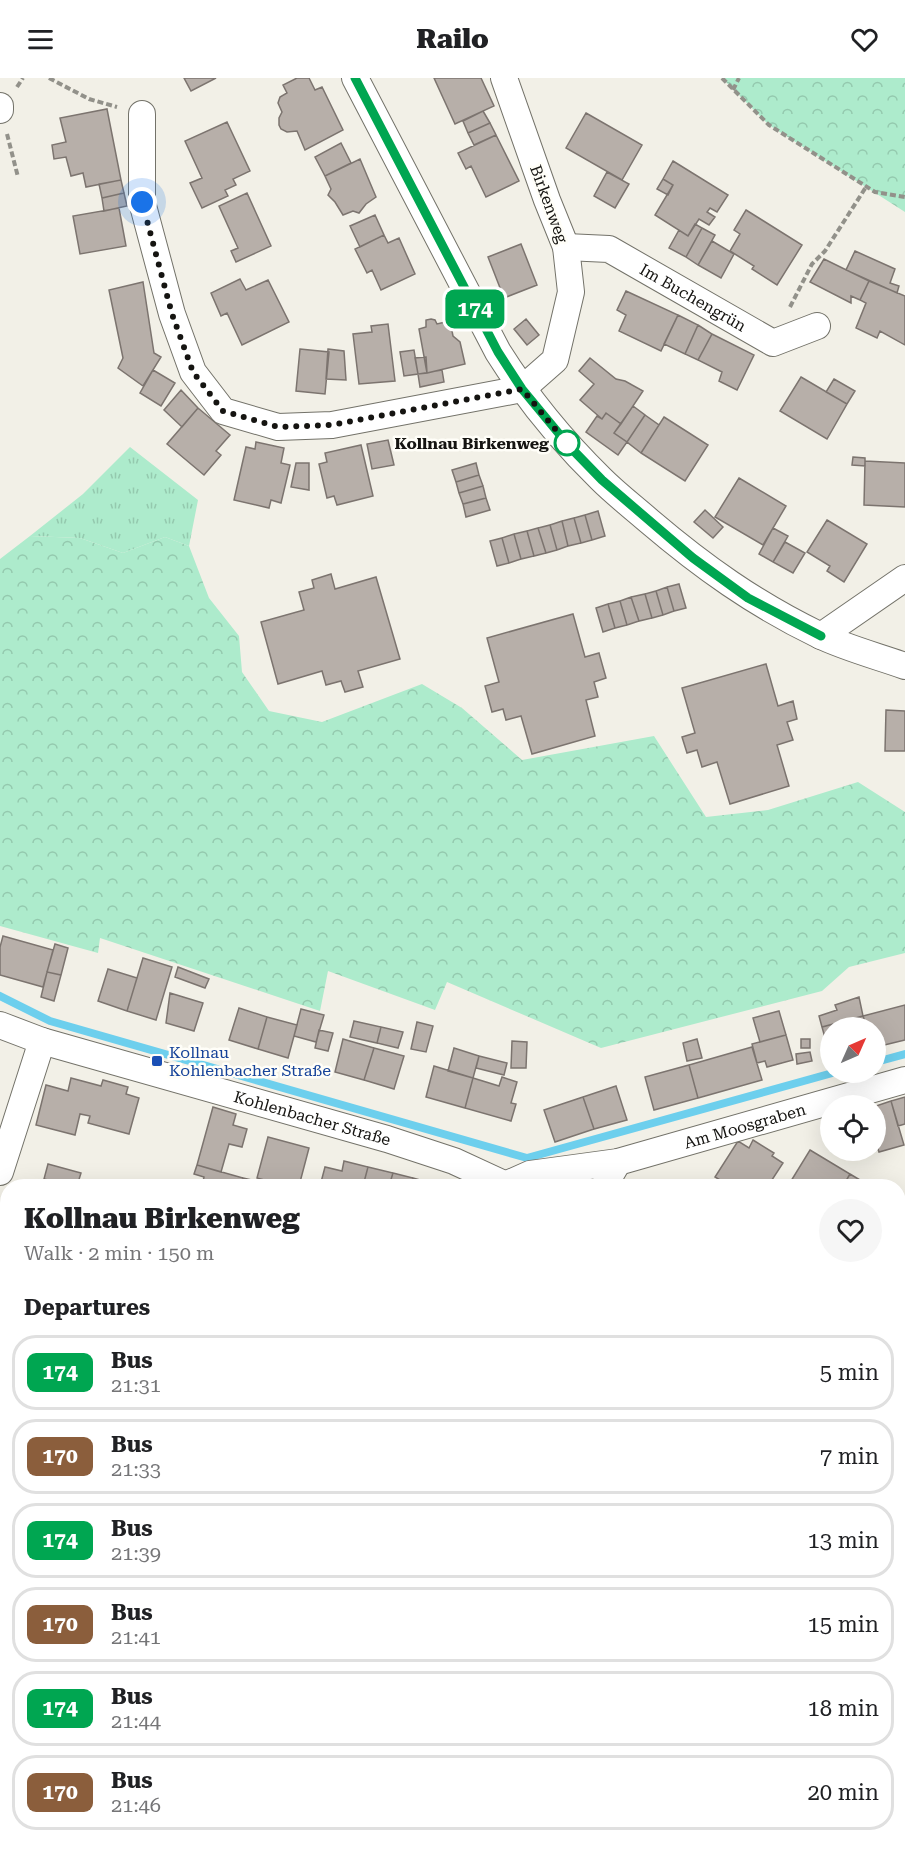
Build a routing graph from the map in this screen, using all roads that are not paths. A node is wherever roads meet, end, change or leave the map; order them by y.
1 (355, 78) edge
2 (504, 78) edge
3 (142, 114) road end
4 (566, 247) junction
5 (817, 326) dead end
6 (522, 389) junction
7 (905, 578) edge
8 (821, 636) junction
9 (905, 666) edge
10 (0, 1025) edge
11 (42, 1041) junction
12 (905, 1080) edge
13 (618, 1162) junction
14 (0, 1172) edge
15 (492, 1179) edge
16 (520, 1179) edge
17 (608, 1179) edge

1 - 6 street
2 - 4 street, Birkenweg
3 - 6 street
4 - 5 street, Im Buchengrün
4 - 6 street, Birkenweg
6 - 8 street
7 - 8 street
8 - 9 street
10 - 11 street, Kohlenbacher Straße
11 - 14 street
11 - 15 street, Kohlenbacher Straße
12 - 13 street, Am Moosgraben
13 - 16 street, Am Moosgraben
13 - 17 street

